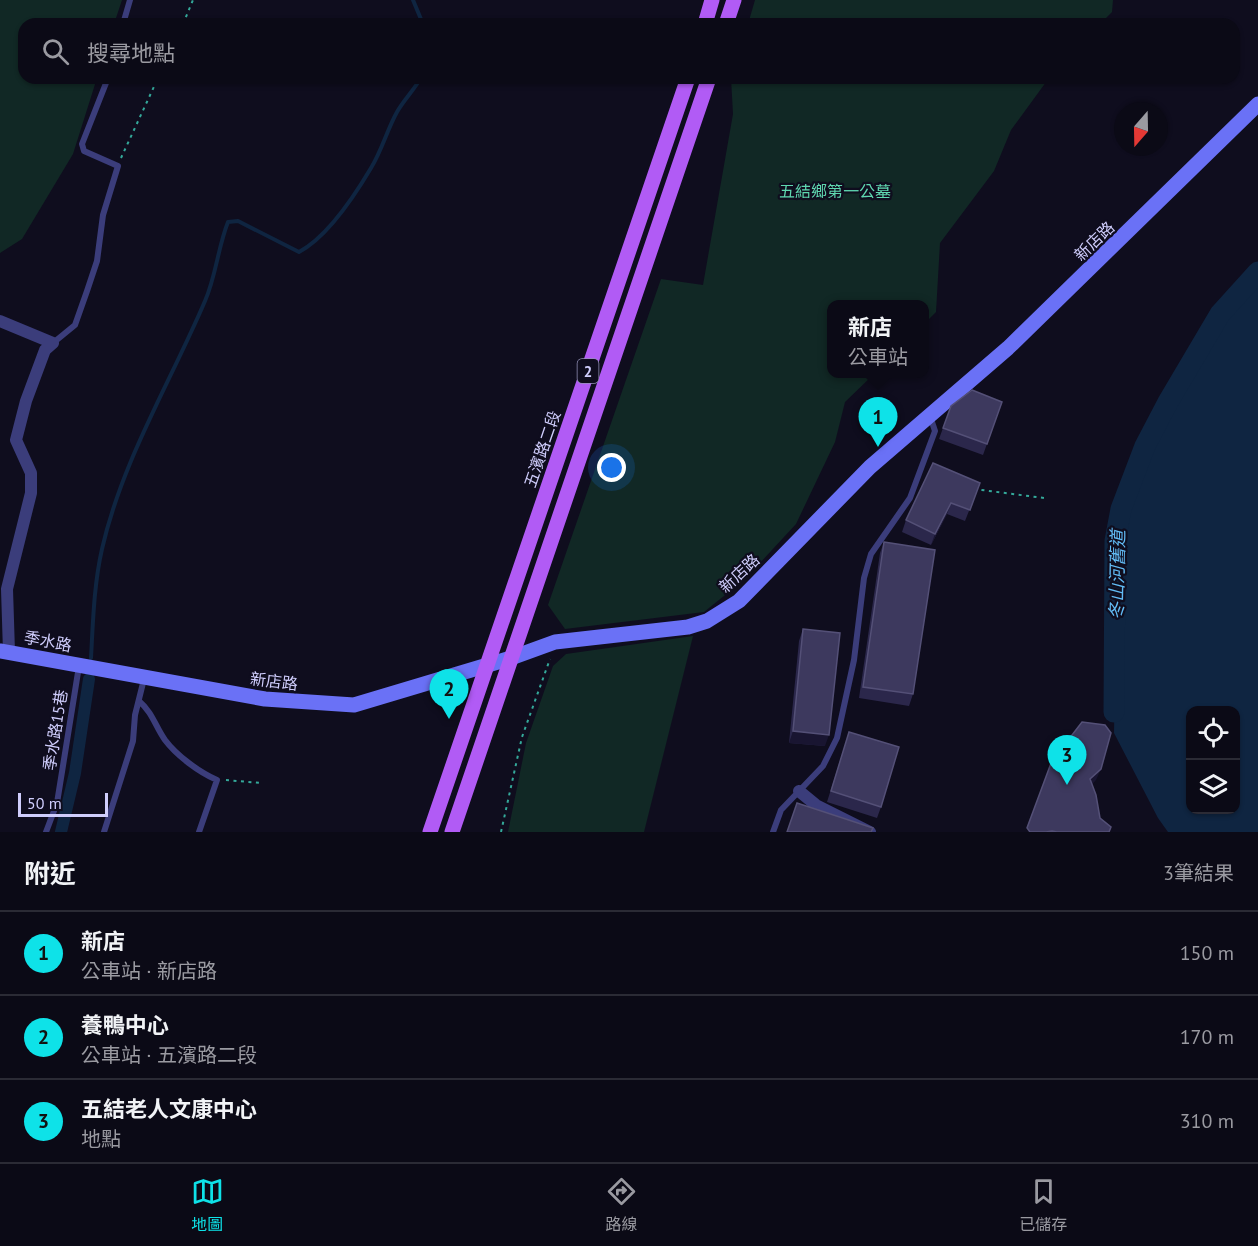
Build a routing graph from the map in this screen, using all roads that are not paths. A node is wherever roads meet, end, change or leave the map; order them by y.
1 (130, 0) edge
2 (712, 0) edge
3 (734, 0) edge
4 (125, 18) edge
5 (707, 18) edge
6 (728, 18) edge
7 (106, 84) edge
8 (686, 84) edge
9 (707, 84) edge
10 (1258, 104) edge
11 (0, 321) edge
12 (54, 343) junction
13 (929, 414) junction
14 (4, 651) edge
15 (511, 658) junction
16 (487, 664) junction
17 (79, 666) junction
18 (144, 679) junction
19 (139, 701) junction
20 (799, 791) junction
21 (46, 832) edge
22 (104, 832) edge
23 (200, 832) edge
24 (430, 832) edge
25 (452, 832) edge
26 (773, 832) edge
27 (870, 832) edge

1 - 4 lane
2 - 5 main road
3 - 6 main road
7 - 12 lane
8 - 16 main road, 五濱路二段 / 2
9 - 15 main road, 2
10 - 13 street, 新店路
11 - 12 street
12 - 14 street, 季水路
13 - 15 street, 新店路
13 - 20 lane
14 - 17 street, 季水路
15 - 16 street, 新店路
15 - 25 main road, 2
16 - 18 street, 新店路
16 - 24 main road, 五濱路二段 / 2
17 - 18 street, 新店路
17 - 21 lane, 季水路15巷
18 - 19 lane
19 - 22 lane
19 - 23 lane
20 - 26 lane
20 - 27 street

